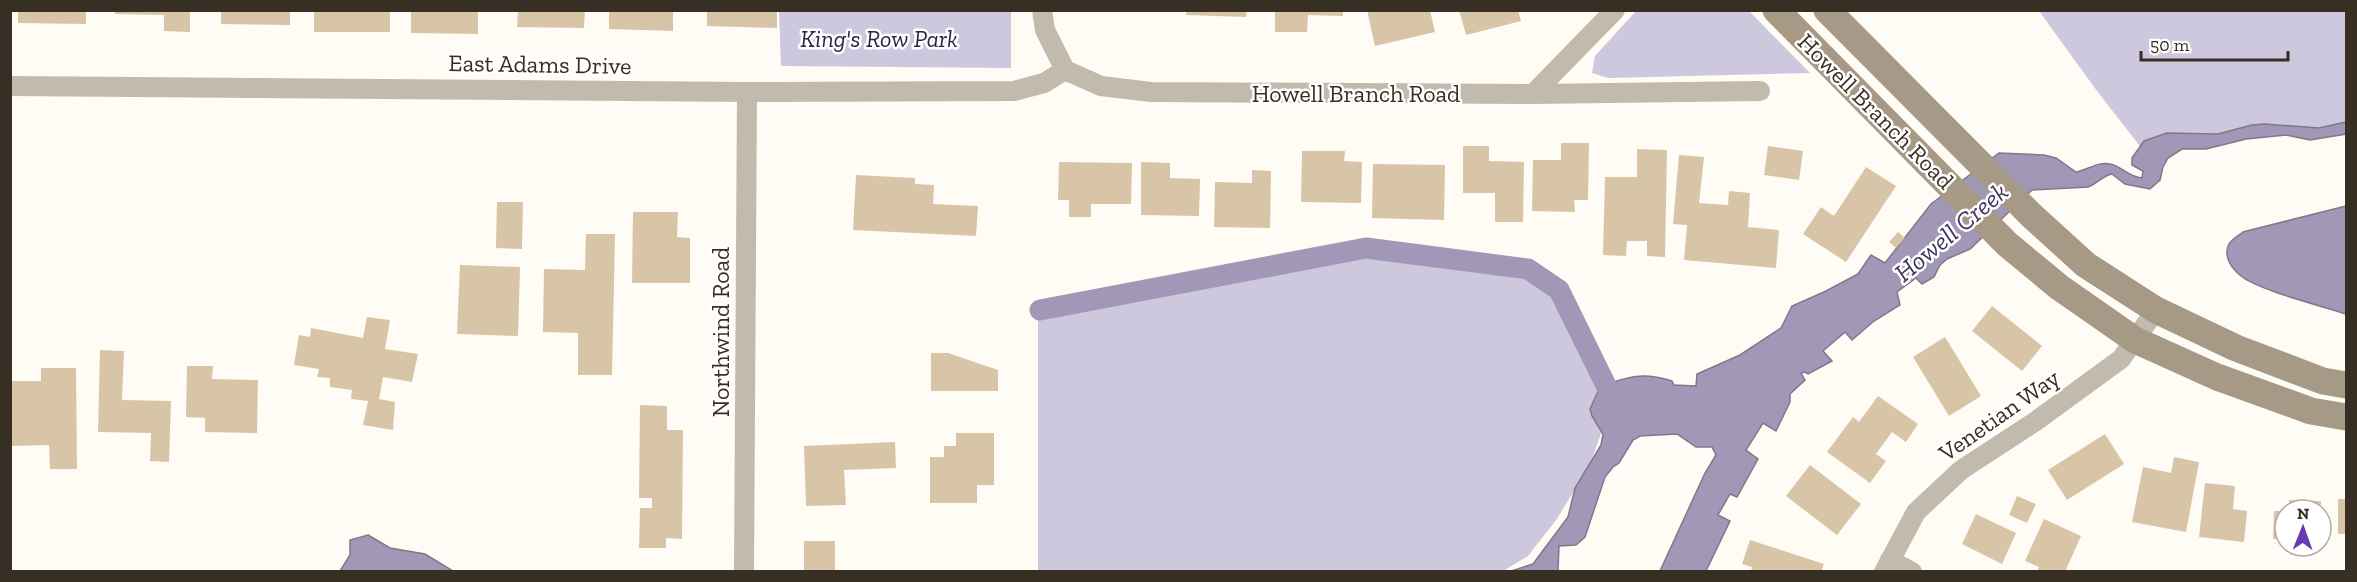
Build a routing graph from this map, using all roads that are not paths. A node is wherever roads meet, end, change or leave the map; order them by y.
1 (1042, 10) edge
2 (1615, 10) edge
3 (1776, 10) edge
4 (1827, 10) edge
5 (1065, 70) junction
6 (10, 86) edge
7 (747, 92) junction
8 (1760, 92) dead end
9 (1533, 94) junction
10 (2156, 310) junction
11 (2135, 340) junction
12 (2346, 385) edge
13 (2346, 417) edge
14 (1887, 566) edge
15 (744, 572) edge
16 (1912, 572) edge

1 - 5 street
2 - 9 street
3 - 11 main road, Howell Branch Road
4 - 10 main road, Howell Branch Road
5 - 7 street, East Adams Drive
5 - 9 street, Howell Branch Road
6 - 7 street, East Adams Drive
7 - 15 street, Northwind Road
8 - 9 street, Howell Branch Road
10 - 11 street, Venetian Way
10 - 12 main road, Howell Branch Road
11 - 13 main road, Howell Branch Road
11 - 14 street, Venetian Way
14 - 16 street

